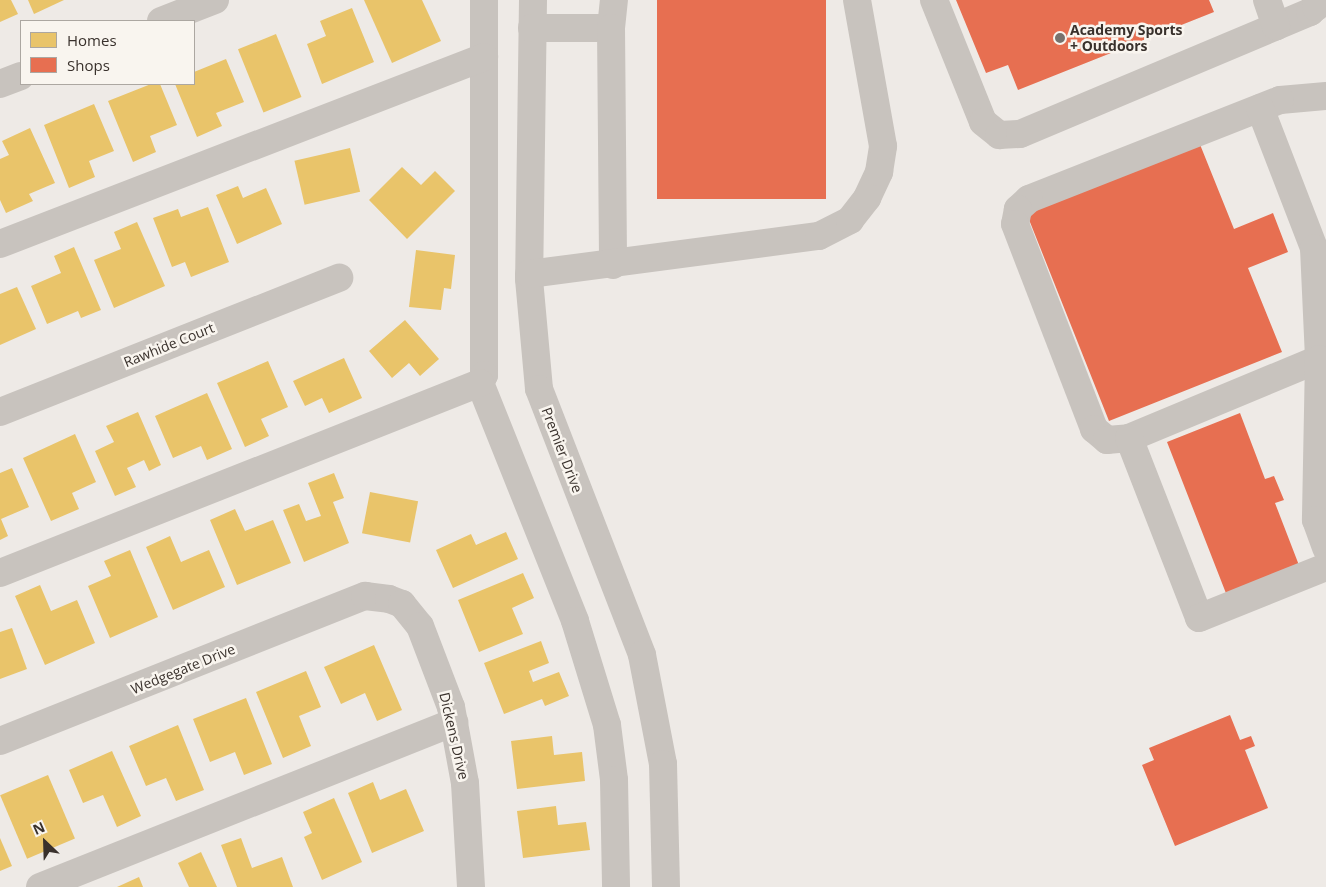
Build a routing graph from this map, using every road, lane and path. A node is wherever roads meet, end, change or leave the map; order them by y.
1 (215, 0) edge
2 (484, 0) edge
3 (533, 0) edge
4 (614, 0) edge
5 (857, 0) edge
6 (934, 0) edge
7 (1266, 0) edge
8 (1317, 0) edge
9 (164, 20) edge
10 (1276, 26) junction
11 (532, 28) junction
12 (610, 28) junction
13 (484, 57) junction
14 (20, 76) edge
15 (0, 84) edge
16 (1326, 96) edge
17 (1260, 108) junction
18 (0, 244) edge
19 (613, 265) junction
20 (529, 274) junction
21 (339, 278) dead end
22 (1322, 357) edge
23 (480, 383) junction
24 (0, 412) edge
25 (1129, 438) junction
26 (1326, 548) edge
27 (1326, 567) edge
28 (0, 573) edge
29 (365, 596) joint
30 (454, 722) junction
31 (0, 741) edge
32 (40, 887) edge
33 (471, 887) edge
34 (616, 887) edge
35 (666, 887) edge

1 - 9 street
2 - 13 street
3 - 11 street, Premier Drive
4 - 12 street
5 - 19 street
6 - 10 street
7 - 10 street
8 - 10 street
11 - 12 street
11 - 20 street, Premier Drive
12 - 19 street
13 - 18 street
13 - 23 street
14 - 15 street
16 - 17 street
17 - 22 street
17 - 25 street
19 - 20 street
20 - 35 street, Premier Drive
21 - 24 street, Rawhide Court
22 - 25 street
22 - 26 street
23 - 28 street
23 - 34 street
25 - 27 street
29 - 30 street, Dickens Drive
29 - 31 street, Wedgegate Drive
30 - 32 street
30 - 33 street, Dickens Drive

